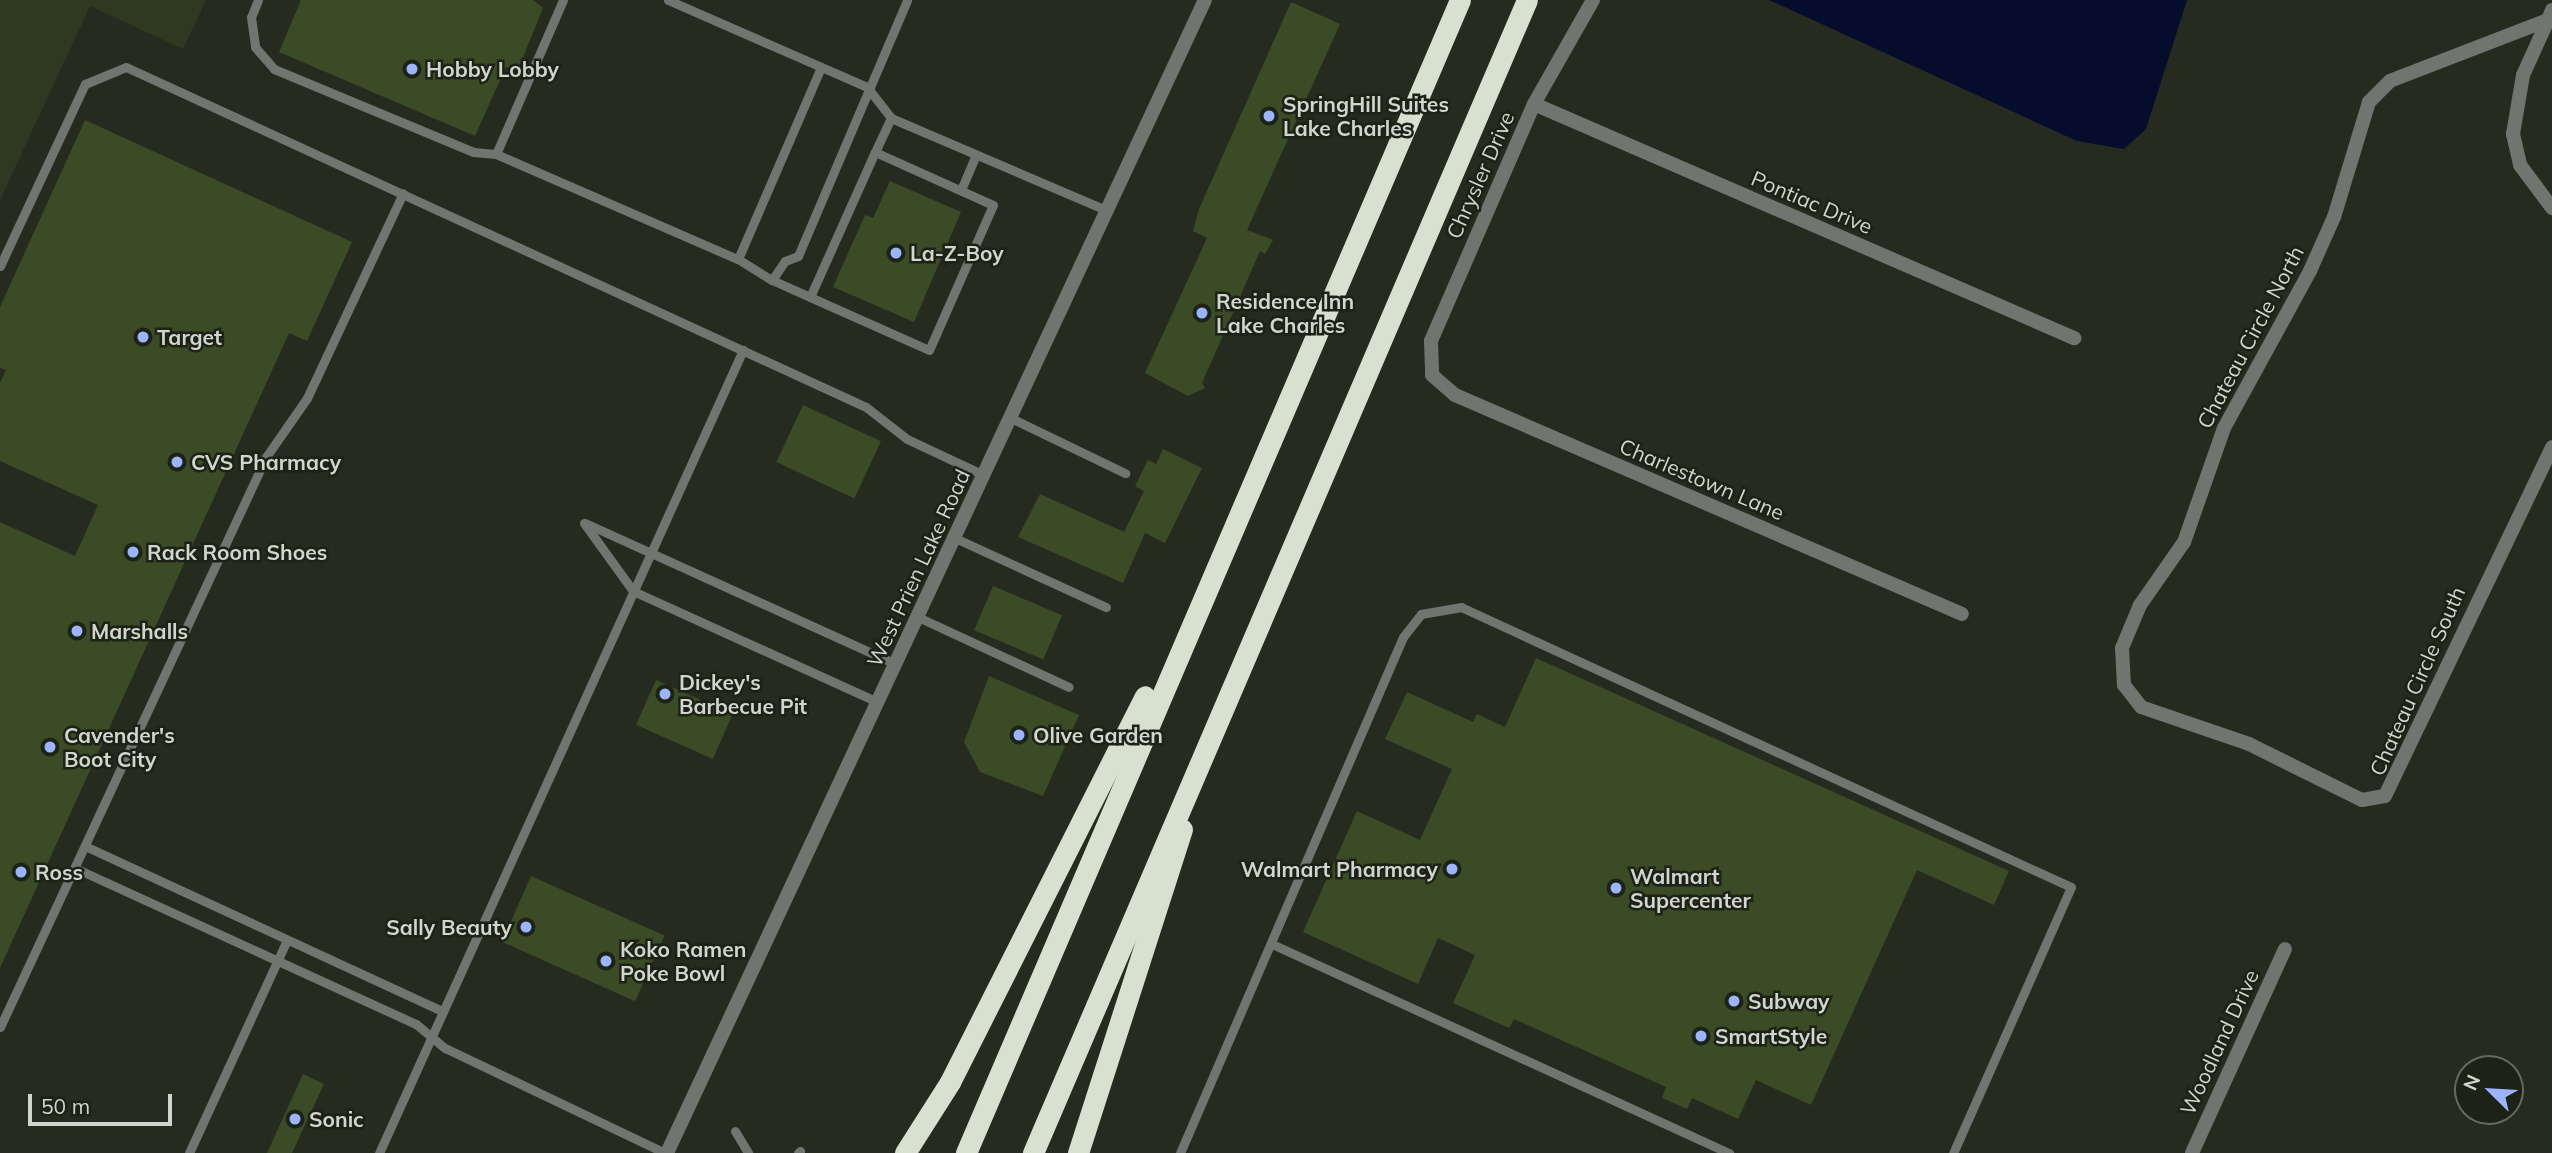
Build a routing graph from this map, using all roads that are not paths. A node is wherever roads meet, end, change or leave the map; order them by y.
1 (258, 0) edge
2 (564, 0) edge
3 (668, 0) edge
4 (906, 0) edge
5 (1205, 0) edge
6 (1460, 0) edge
7 (1527, 0) edge
8 (1594, 0) edge
9 (2550, 15) edge
10 (821, 67) junction
11 (867, 87) junction
12 (1534, 104) junction
13 (891, 118) junction
14 (875, 152) junction
15 (496, 155) junction
16 (976, 155) junction
17 (961, 190) junction
18 (402, 193) junction
19 (2552, 208) edge
20 (1108, 211) junction
21 (738, 259) junction
22 (0, 266) edge
23 (772, 280) junction
24 (810, 297) junction
25 (2074, 338) dead end
26 (743, 350) junction
27 (1432, 375) joint
28 (1011, 418) junction
29 (2552, 447) edge
30 (1125, 473) dead end
31 (984, 475) junction
32 (1238, 509) junction
33 (955, 538) junction
34 (652, 551) junction
35 (634, 591) junction
36 (1106, 607) dead end
37 (1962, 614) dead end
38 (918, 617) junction
39 (896, 664) junction
40 (1069, 687) dead end
41 (878, 702) junction
42 (2249, 744) joint
43 (1191, 783) junction
44 (85, 846) junction
45 (75, 869) junction
46 (286, 940) junction
47 (1272, 944) junction
48 (2285, 949) dead end
49 (277, 961) junction
50 (442, 1010) junction
51 (0, 1027) edge
52 (431, 1036) junction
53 (735, 1131) dead end
54 (189, 1153) edge
55 (379, 1153) edge
56 (666, 1153) edge
57 (748, 1153) edge
58 (905, 1153) edge
59 (966, 1153) edge
60 (1033, 1153) edge
61 (1078, 1153) edge
62 (1180, 1153) edge
63 (1729, 1153) edge
64 (1953, 1153) edge
65 (2192, 1153) edge

1 - 15 lane
2 - 15 lane
3 - 10 lane
4 - 11 lane
5 - 20 street, West Prien Lake Road
6 - 32 highway
7 - 43 highway
8 - 12 street, Chrysler Drive
9 - 19 street
9 - 42 street, Chateau Circle North
10 - 11 lane
10 - 21 lane
11 - 13 lane
11 - 23 lane
12 - 25 street, Pontiac Drive
12 - 27 street, Chrysler Drive
13 - 14 lane
13 - 16 lane
14 - 17 lane
14 - 24 lane
15 - 21 lane
16 - 17 lane
16 - 20 lane
17 - 24 lane
18 - 22 lane
18 - 26 lane
18 - 44 lane
20 - 28 street, West Prien Lake Road
21 - 23 lane
23 - 24 lane
26 - 31 lane
26 - 34 lane
27 - 37 street, Charlestown Lane
28 - 30 lane
28 - 31 street, West Prien Lake Road
29 - 42 street, Chateau Circle South
31 - 33 street, West Prien Lake Road
32 - 58 highway
32 - 59 highway
33 - 36 lane
33 - 38 street, West Prien Lake Road
34 - 35 lane
34 - 35 lane
34 - 39 lane
35 - 41 lane
35 - 50 lane
38 - 39 street, West Prien Lake Road
38 - 40 lane
39 - 41 street, West Prien Lake Road
41 - 56 street, West Prien Lake Road
43 - 60 highway
43 - 61 highway
44 - 45 lane
44 - 46 lane
45 - 49 lane
45 - 51 lane
46 - 49 lane
46 - 50 lane
47 - 62 lane
47 - 63 lane
47 - 64 lane
48 - 65 street, Woodland Drive
49 - 52 lane
49 - 54 lane
50 - 52 lane
52 - 55 lane
52 - 56 lane
53 - 57 lane

